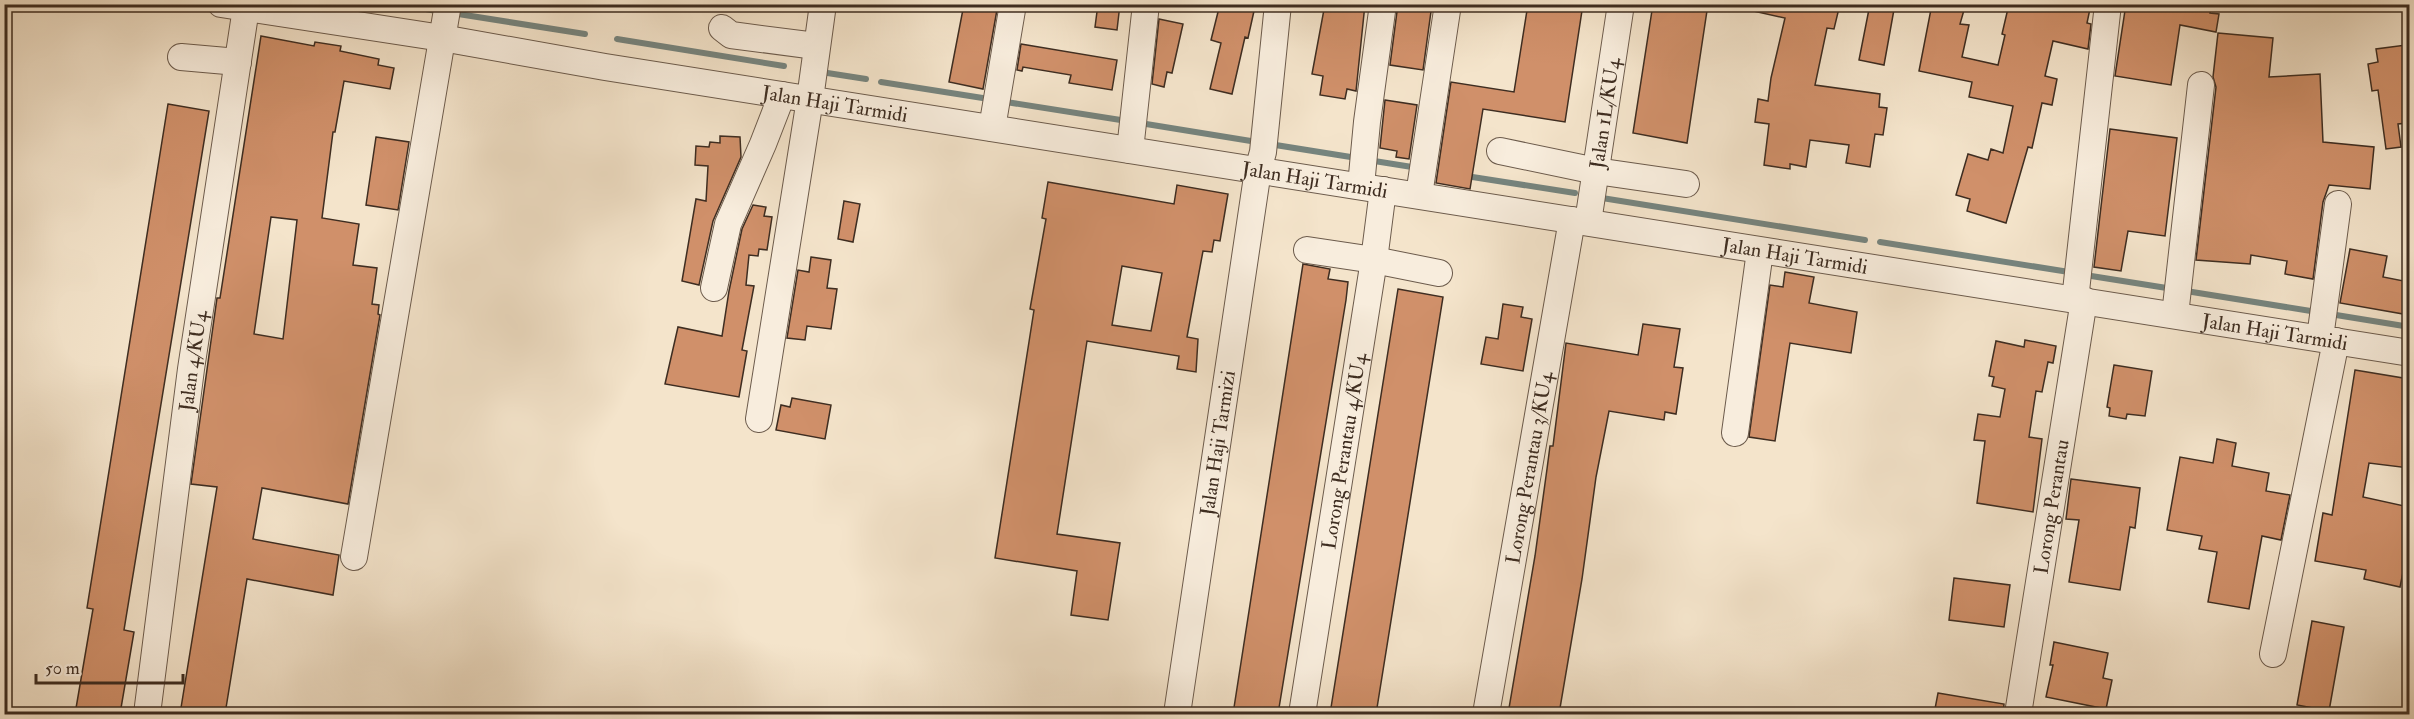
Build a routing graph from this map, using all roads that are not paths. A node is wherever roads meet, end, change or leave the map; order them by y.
1 (823, 4) edge
2 (1012, 4) edge
3 (1146, 4) edge
4 (1278, 4) edge
5 (1383, 4) edge
6 (1448, 4) edge
7 (1622, 4) edge
8 (2108, 4) edge
9 (253, 7) edge
10 (445, 21) edge
11 (722, 28) dead end
12 (816, 46) junction
13 (181, 57) dead end
14 (238, 62) junction
15 (2200, 85) dead end
16 (782, 95) junction
17 (810, 99) junction
18 (992, 128) junction
19 (1131, 141) junction
20 (1500, 151) dead end
21 (1258, 170) junction
22 (1596, 171) junction
23 (1686, 184) dead end
24 (1372, 188) junction
25 (1419, 195) junction
26 (2338, 204) dead end
27 (1580, 221) junction
28 (1307, 250) dead end
29 (1760, 251) junction
30 (1374, 260) junction
31 (1439, 273) dead end
32 (714, 288) dead end
33 (2078, 296) junction
34 (2175, 315) junction
35 (2326, 334) junction
36 (2409, 353) edge
37 (759, 418) dead end
38 (1735, 433) dead end
39 (354, 557) dead end
40 (2273, 654) dead end
41 (147, 714) edge
42 (1177, 714) edge
43 (1302, 714) edge
44 (1485, 714) edge
45 (2018, 714) edge

1 - 12 street
2 - 18 street
3 - 19 street
4 - 21 street, Jalan Haji Tarmizi
5 - 24 street, Lorong Perantau 4/KU4
6 - 25 street
7 - 22 street, Jalan 1L/KU4
8 - 33 street, Lorong Perantau
9 - 10 street, Jalan Haji Tarmidi
9 - 14 street, Jalan 4/KU4
10 - 16 street, Jalan Haji Tarmidi
10 - 39 street
11 - 12 street
12 - 17 street
13 - 14 street
14 - 41 street, Jalan 4/KU4
15 - 34 street
16 - 17 street, Jalan Haji Tarmidi
16 - 32 street
17 - 18 street, Jalan Haji Tarmidi
17 - 37 street
18 - 19 street, Jalan Haji Tarmidi
19 - 21 street, Jalan Haji Tarmidi
20 - 22 street
21 - 24 street, Jalan Haji Tarmidi
21 - 42 street, Jalan Haji Tarmizi
22 - 23 street
22 - 27 street, Jalan 1L/KU4
24 - 25 street, Jalan Haji Tarmidi
24 - 30 street, Lorong Perantau 4/KU4
25 - 27 street, Jalan Haji Tarmidi
26 - 35 street
27 - 29 street, Jalan Haji Tarmidi
27 - 44 street, Lorong Perantau 3/KU4
28 - 30 street
29 - 33 street, Jalan Haji Tarmidi
29 - 38 street
30 - 31 street
30 - 43 street, Lorong Perantau 4/KU4
33 - 34 street, Jalan Haji Tarmidi
33 - 45 street, Lorong Perantau
34 - 35 street, Jalan Haji Tarmidi
35 - 36 street, Jalan Haji Tarmidi
35 - 40 street

